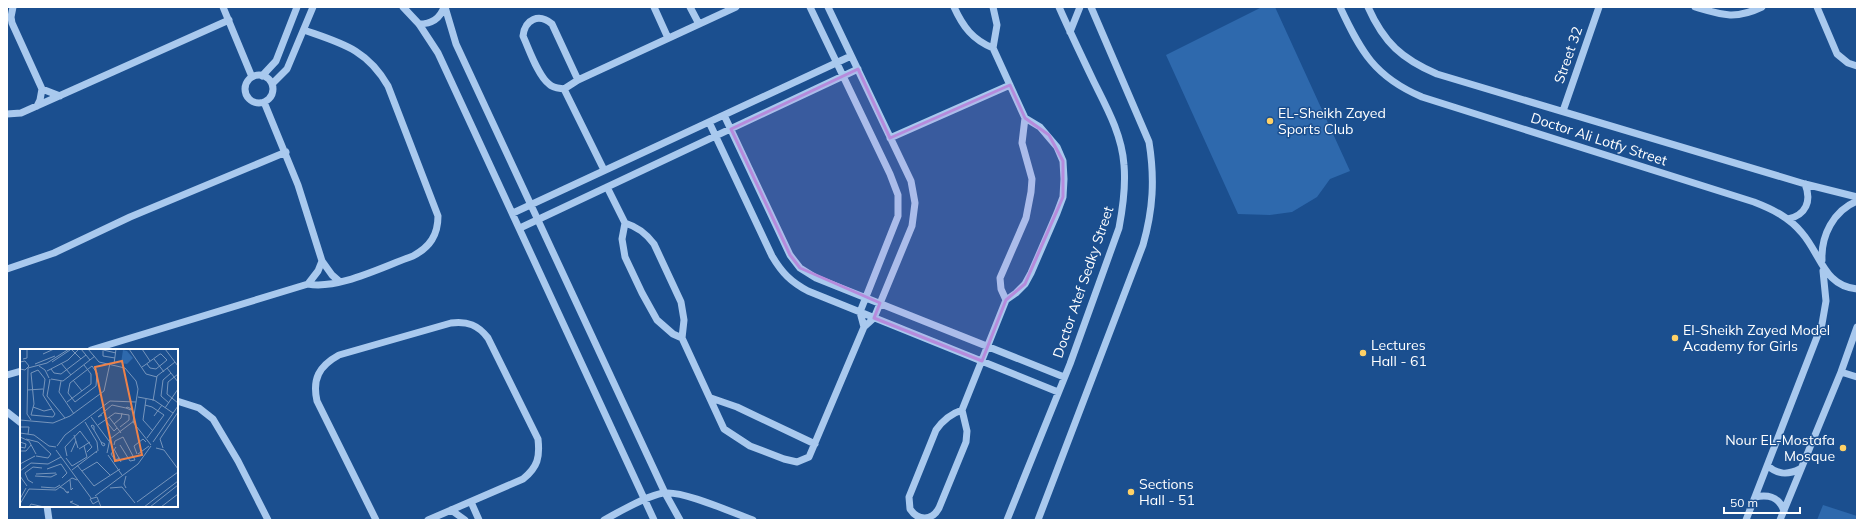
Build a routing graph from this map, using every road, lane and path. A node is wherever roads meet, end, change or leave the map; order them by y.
1 (13, 7) edge
2 (223, 7) edge
3 (403, 7) edge
4 (444, 7) edge
5 (654, 7) edge
6 (690, 7) edge
7 (736, 7) edge
8 (810, 7) edge
9 (828, 7) edge
10 (954, 7) edge
11 (992, 7) edge
12 (1059, 7) edge
13 (1080, 7) edge
14 (1091, 7) edge
15 (1340, 7) edge
16 (1368, 7) edge
17 (1599, 7) edge
18 (1695, 7) edge
19 (1762, 7) edge
20 (1816, 7) edge
21 (297, 8) edge
22 (311, 10) edge
23 (229, 20) junction
24 (419, 24) junction
25 (699, 24) junction
26 (304, 30) junction
27 (1070, 32) junction
28 (668, 38) junction
29 (993, 48) junction
30 (851, 56) junction
31 (837, 62) junction
32 (1857, 66) edge
33 (858, 69) junction
34 (262, 76) junction
35 (843, 76) junction
36 (252, 77) junction
37 (578, 80) junction
38 (272, 84) junction
39 (1010, 85) junction
40 (42, 88) junction
41 (564, 89) junction
42 (60, 96) junction
43 (264, 102) junction
44 (37, 106) junction
45 (1563, 111) junction
46 (7, 114) edge
47 (724, 115) junction
48 (1026, 118) junction
49 (709, 122) junction
50 (731, 129) junction
51 (716, 136) junction
52 (890, 138) junction
53 (286, 152) junction
54 (604, 170) junction
55 (1804, 184) junction
56 (607, 187) junction
57 (1857, 197) edge
58 (1857, 201) edge
59 (531, 204) junction
60 (513, 213) junction
61 (538, 219) junction
62 (1788, 219) junction
63 (625, 223) junction
64 (520, 228) junction
65 (322, 260) junction
66 (1822, 263) junction
67 (7, 270) edge
68 (340, 282) junction
69 (308, 284) junction
70 (1857, 289) edge
71 (866, 298) junction
72 (1006, 300) junction
73 (880, 303) junction
74 (860, 312) junction
75 (874, 318) junction
76 (864, 327) junction
77 (1857, 327) edge
78 (682, 338) junction
79 (988, 346) junction
80 (1849, 348) junction
81 (94, 349) edge
82 (1857, 351) edge
83 (982, 361) junction
84 (20, 371) edge
85 (1841, 372) junction
86 (7, 375) edge
87 (1064, 377) junction
88 (1857, 377) edge
89 (1058, 392) junction
90 (711, 398) junction
91 (178, 401) edge
92 (962, 410) junction
93 (7, 412) edge
94 (20, 422) edge
95 (815, 444) junction
96 (1768, 466) junction
97 (1800, 469) junction
98 (665, 493) junction
99 (1755, 497) junction
100 (646, 499) junction
101 (471, 502) junction
102 (47, 507) edge
103 (451, 510) junction
104 (1784, 511) junction
105 (49, 520) edge
106 (268, 520) edge
107 (376, 520) edge
108 (428, 520) edge
109 (465, 520) edge
110 (479, 520) edge
111 (604, 520) edge
112 (654, 520) edge
113 (680, 520) edge
114 (753, 520) edge
115 (1007, 520) edge
116 (1038, 520) edge
117 (1746, 520) edge
118 (1780, 520) edge

1 - 40 street
2 - 23 street
3 - 24 street
4 - 24 street
4 - 59 street
5 - 28 street
6 - 25 street
7 - 25 street
8 - 31 street
9 - 30 street
10 - 29 street
11 - 29 street
12 - 27 street, Doctor Atef Sedky Street
13 - 27 street
14 - 116 street
15 - 62 street, Doctor Ali Lotfy Street
16 - 45 street, Doctor Ali Lotfy Street
17 - 45 street, Street 32
18 - 19 street
20 - 32 street
21 - 22 street
21 - 34 street
22 - 26 street
23 - 36 street
23 - 42 street
24 - 60 street
25 - 28 street
26 - 38 street
26 - 68 street
27 - 87 street, Doctor Atef Sedky Street
28 - 37 street
29 - 39 street
30 - 31 street
30 - 33 street
31 - 35 street
31 - 47 street
33 - 35 street
33 - 52 street
34 - 36 street
34 - 38 street
35 - 50 street
35 - 71 street
36 - 43 street
37 - 41 street
37 - 41 street
38 - 43 street
39 - 48 street
39 - 52 street
40 - 42 street
40 - 44 street
41 - 54 street
42 - 44 street
43 - 53 street
44 - 46 street
45 - 55 street, Doctor Ali Lotfy Street
47 - 49 street
47 - 50 street
48 - 72 street
48 - 72 street
49 - 51 street
49 - 54 street
50 - 51 street
50 - 71 street
51 - 56 street
51 - 74 street
52 - 73 street
53 - 65 street
53 - 67 street
54 - 59 street
55 - 57 street, Doctor Ali Lotfy Street
55 - 62 street
56 - 61 street
56 - 63 street
58 - 66 street
59 - 60 street
59 - 61 street
60 - 64 street
61 - 64 street
61 - 98 street
62 - 66 street, Doctor Ali Lotfy Street
63 - 78 street
63 - 78 street
64 - 100 street
65 - 68 street
65 - 69 street
66 - 70 street, Doctor Ali Lotfy Street
66 - 96 street
68 - 69 street
69 - 81 street
71 - 73 street
71 - 74 street
72 - 79 street
73 - 75 street
73 - 79 street
74 - 75 street
74 - 76 street
75 - 76 street
75 - 83 street
76 - 95 street
77 - 80 street
78 - 90 street
79 - 83 street
79 - 87 street
80 - 82 street
80 - 85 street
83 - 89 street
83 - 92 street
84 - 86 street
85 - 88 street
85 - 97 street
87 - 89 street, Doctor Atef Sedky Street
89 - 115 street, Doctor Atef Sedky Street
90 - 95 street
90 - 95 street
91 - 106 street
92 - 92 street
93 - 94 street
96 - 97 street
96 - 99 street
97 - 104 street
98 - 100 street
98 - 113 street
98 - 114 street
99 - 104 street
99 - 117 street
100 - 111 street
100 - 112 street
101 - 103 street
101 - 107 street
101 - 110 street
102 - 105 street
103 - 108 street
103 - 109 street
104 - 118 street

